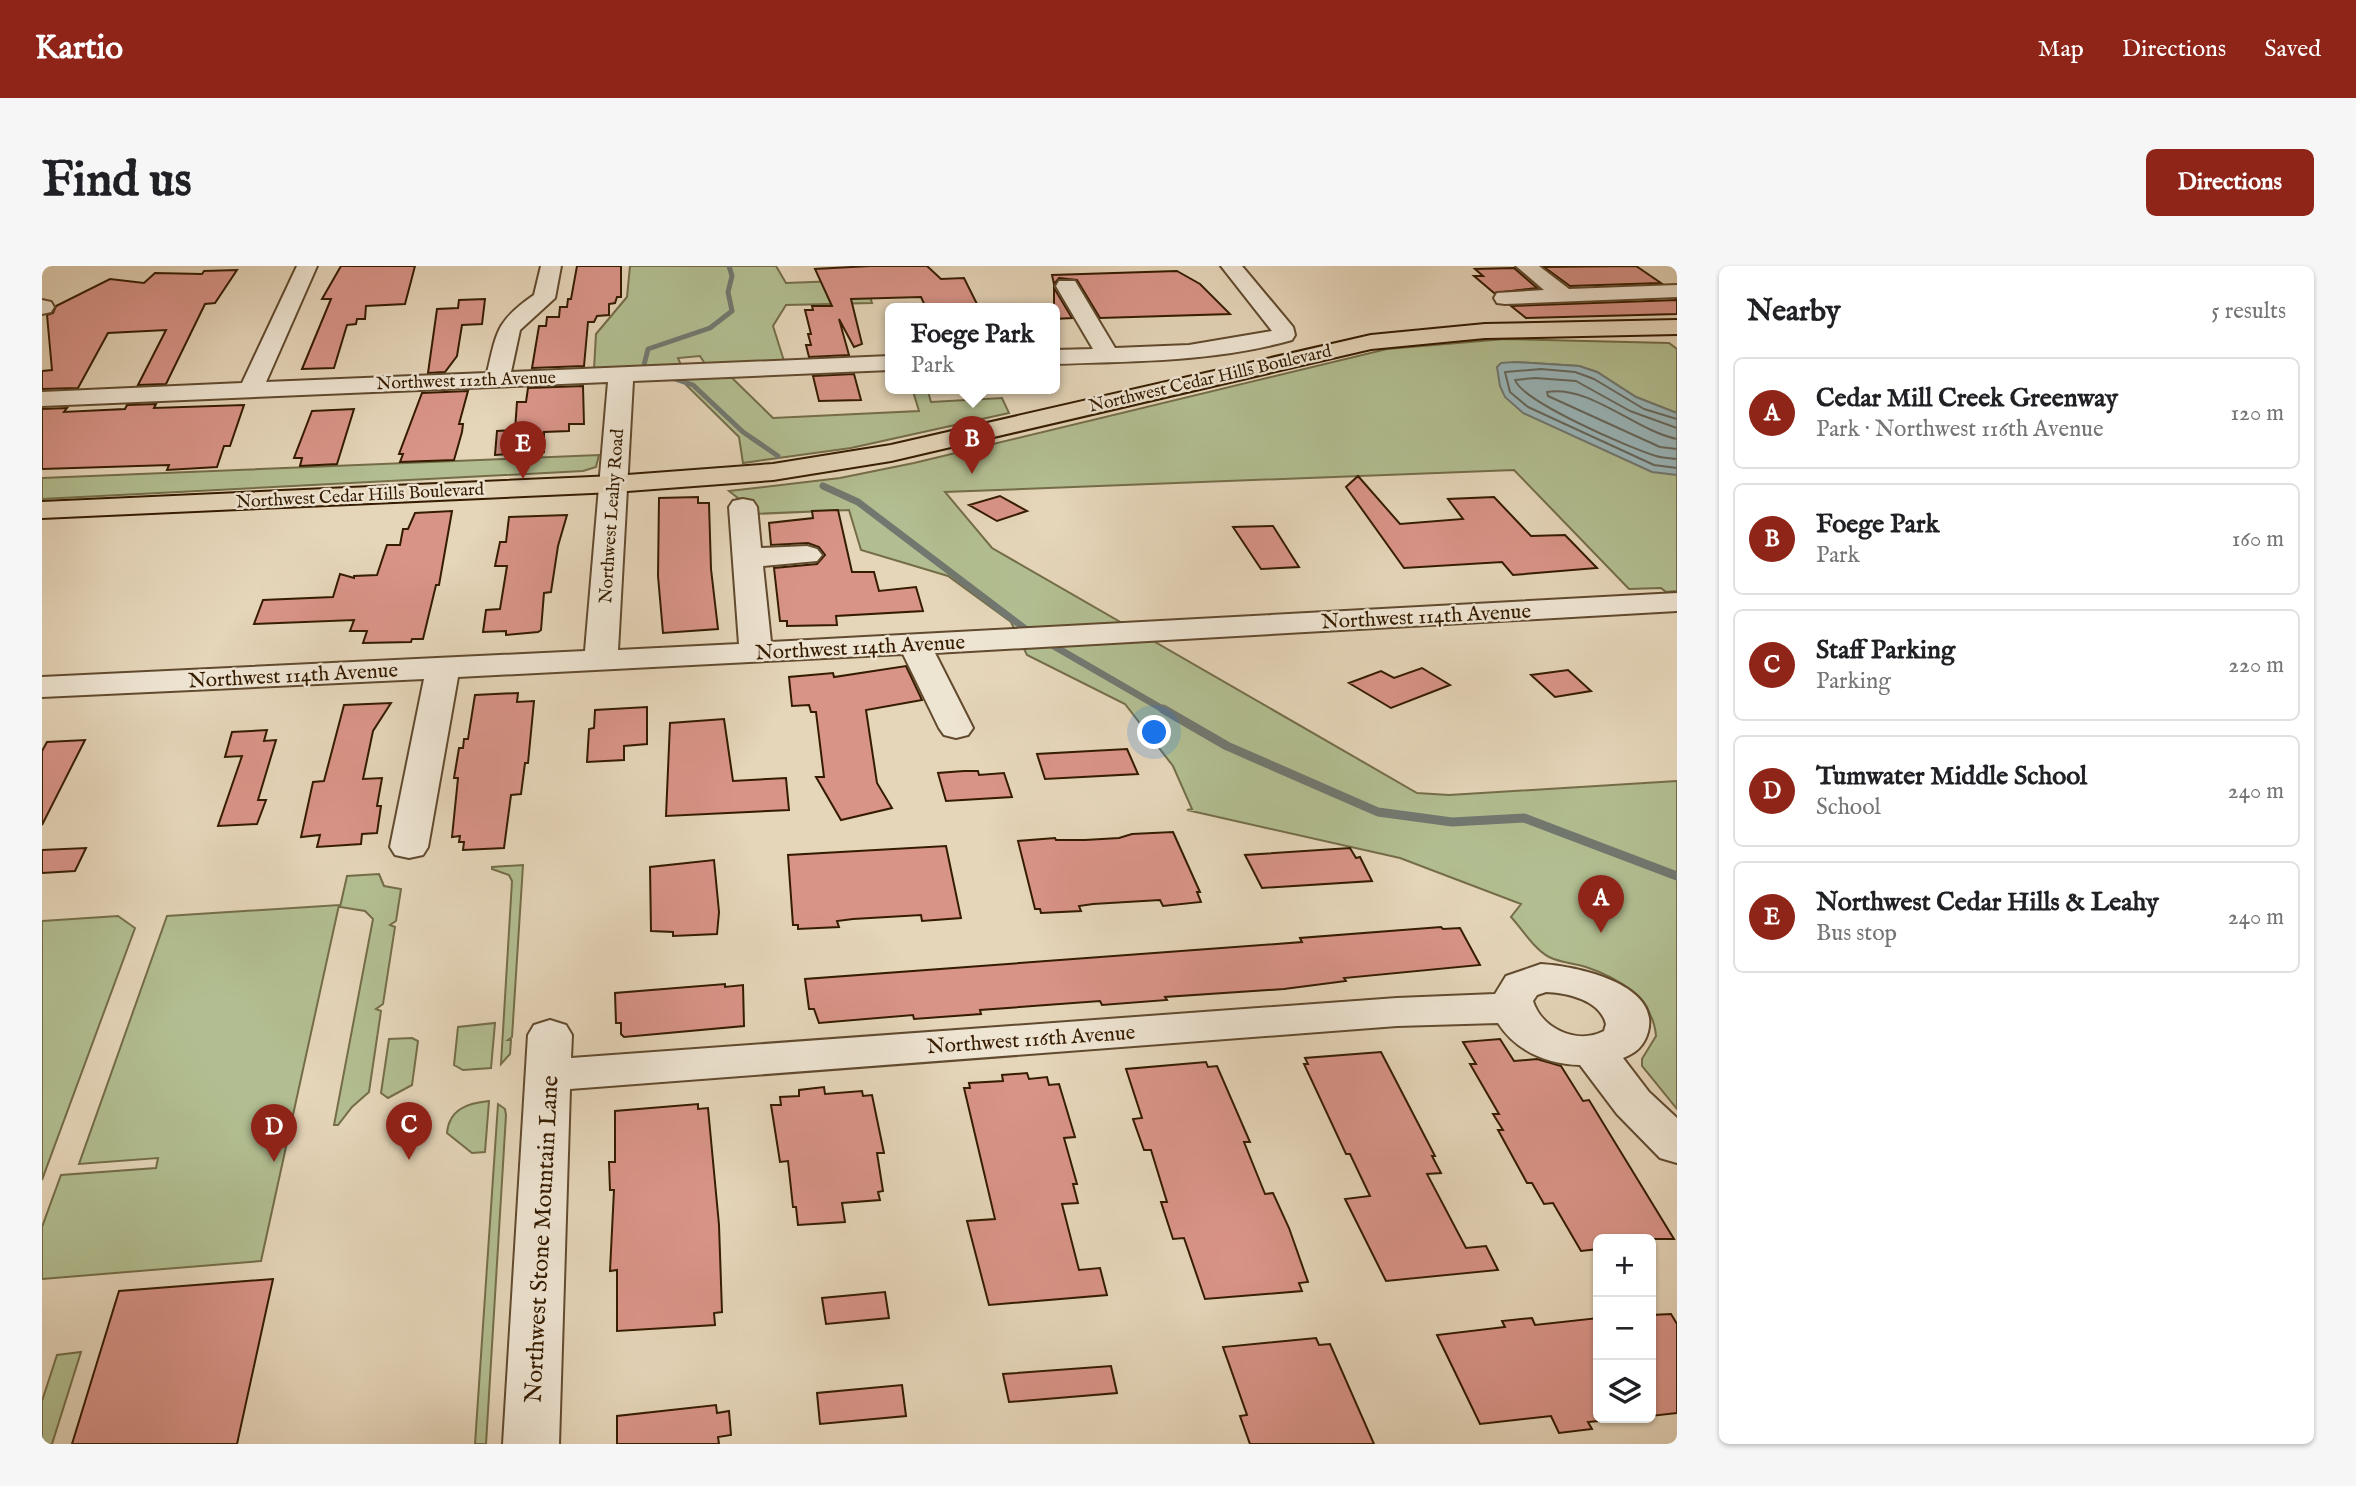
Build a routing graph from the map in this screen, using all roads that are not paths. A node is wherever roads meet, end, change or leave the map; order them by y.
1 (307, 266) edge
2 (551, 266) edge
3 (1231, 266) edge
4 (1525, 266) edge
5 (1674, 281) edge
6 (1068, 286) dead end
7 (1565, 296) junction
8 (1505, 298) dead end
9 (1677, 327) edge
10 (1108, 355) junction
11 (1060, 357) edge
12 (885, 363) edge
13 (621, 373) junction
14 (498, 378) junction
15 (251, 389) junction
16 (42, 399) edge
17 (614, 484) junction
18 (743, 507) dead end
19 (42, 510) edge
20 (807, 555) dead end
21 (747, 558) junction
22 (1677, 602) edge
23 (915, 645) junction
24 (756, 653) junction
25 (601, 660) junction
26 (443, 668) junction
27 (42, 688) edge
28 (956, 728) dead end
29 (409, 847) dead end
30 (1513, 1009) junction
31 (1593, 1051) junction
32 (549, 1055) joint
33 (1677, 1146) edge
34 (531, 1444) edge

1 - 15 street
2 - 14 street
3 - 10 street
4 - 7 street
5 - 7 street
6 - 10 street
7 - 8 street
9 - 17 main road, Northwest Cedar Hills Boulevard
10 - 11 street
12 - 13 street, Northwest 112th Avenue
13 - 14 street, Northwest 112th Avenue
13 - 17 street, Northwest Leahy Road
14 - 15 street, Northwest 112th Avenue
15 - 16 street, Northwest 112th Avenue
17 - 19 main road, Northwest Cedar Hills Boulevard
17 - 25 street, Northwest Leahy Road
18 - 21 street
20 - 21 street
21 - 24 street
22 - 23 street, Northwest 114th Avenue
23 - 24 street, Northwest 114th Avenue
23 - 28 street
24 - 25 street, Northwest 114th Avenue
25 - 26 street, Northwest 114th Avenue
26 - 27 street, Northwest 114th Avenue
26 - 29 street
30 - 31 street
30 - 31 street
30 - 32 street, Northwest 116th Avenue
31 - 33 street
32 - 34 street, Northwest Stone Mountain Lane

